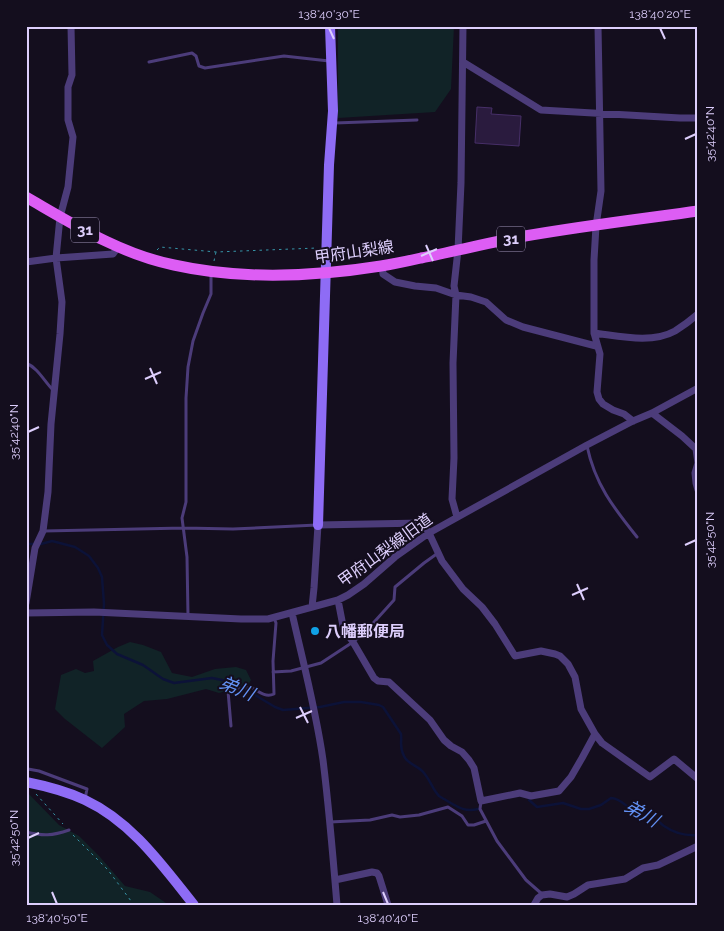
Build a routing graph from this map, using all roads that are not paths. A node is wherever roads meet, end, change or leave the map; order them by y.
1 (71, 26) edge
2 (330, 26) edge
3 (463, 26) edge
4 (598, 26) edge
5 (332, 61) junction
6 (149, 62) dead end
7 (463, 62) junction
8 (600, 113) junction
9 (698, 118) edge
10 (416, 120) dead end
11 (332, 124) junction
12 (26, 197) edge
13 (698, 211) edge
14 (60, 217) junction
15 (596, 226) junction
16 (118, 247) junction
17 (458, 250) junction
18 (56, 258) junction
19 (26, 262) edge
20 (382, 266) junction
21 (211, 272) junction
22 (325, 273) junction
23 (456, 295) junction
24 (698, 314) edge
25 (594, 333) junction
26 (596, 346) junction
27 (26, 363) edge
28 (698, 388) edge
29 (54, 391) junction
30 (652, 413) junction
31 (633, 420) junction
32 (587, 445) junction
33 (697, 449) edge
34 (698, 490) edge
35 (457, 517) junction
36 (318, 525) junction
37 (184, 528) junction
38 (42, 533) junction
39 (429, 533) junction
40 (637, 536) dead end
41 (438, 553) junction
42 (338, 600) junction
43 (26, 603) edge
44 (312, 607) junction
45 (26, 613) edge
46 (292, 613) junction
47 (188, 616) junction
48 (274, 617) junction
49 (353, 642) junction
50 (304, 668) junction
51 (273, 672) junction
52 (231, 726) dead end
53 (595, 734) junction
54 (26, 767) edge
55 (698, 779) edge
56 (26, 782) edge
57 (85, 800) junction
58 (480, 801) junction
59 (486, 821) junction
60 (330, 822) junction
61 (68, 830) road end
62 (26, 832) edge
63 (698, 846) edge
64 (335, 880) junction
65 (542, 895) junction
66 (194, 905) edge
67 (337, 905) edge
68 (388, 905) edge
69 (534, 905) edge

1 - 14 street
2 - 5 street
3 - 7 street
4 - 8 street
5 - 6 lane
5 - 11 street
7 - 8 street
7 - 17 street
8 - 9 street
8 - 15 street
10 - 11 lane
11 - 22 street
12 - 14 main road, 甲府山梨線 / 31
13 - 15 main road, 甲府山梨線 / 31
14 - 16 main road, 甲府山梨線 / 31
14 - 18 street
15 - 17 main road, 甲府山梨線 / 31
15 - 25 street
16 - 18 street
16 - 21 main road, 甲府山梨線 / 31
17 - 20 main road, 甲府山梨線 / 31
17 - 23 street
18 - 19 street
18 - 29 street
20 - 22 main road, 甲府山梨線 / 31
20 - 23 street
21 - 22 main road, 甲府山梨線 / 31
21 - 37 lane
22 - 36 street
23 - 26 street
23 - 35 street
24 - 25 street
25 - 26 street
26 - 31 street
27 - 29 lane
28 - 30 street, 甲府山梨線旧道
29 - 38 street
30 - 31 street, 甲府山梨線旧道
30 - 33 street
31 - 32 street, 甲府山梨線旧道
32 - 35 street, 甲府山梨線旧道
32 - 40 lane
33 - 34 street
35 - 39 street, 甲府山梨線旧道
36 - 37 lane
36 - 39 street
36 - 44 street
37 - 38 lane
37 - 47 lane
38 - 43 street
39 - 41 street
39 - 42 street, 甲府山梨線旧道
41 - 49 lane
41 - 53 street
42 - 44 street, 甲府山梨線旧道
42 - 49 street
44 - 46 street, 甲府山梨線旧道
45 - 47 street, 甲府山梨線旧道
46 - 48 street, 甲府山梨線旧道
46 - 50 street
47 - 48 street, 甲府山梨線旧道
48 - 51 lane
49 - 50 lane
49 - 58 street
50 - 51 lane
50 - 60 street
51 - 52 lane
53 - 55 street
53 - 58 street
54 - 57 lane
56 - 57 street
57 - 66 street
58 - 59 lane
59 - 60 lane
59 - 65 lane
60 - 64 street
61 - 62 lane
63 - 65 street
64 - 67 street
64 - 68 street
65 - 69 street

